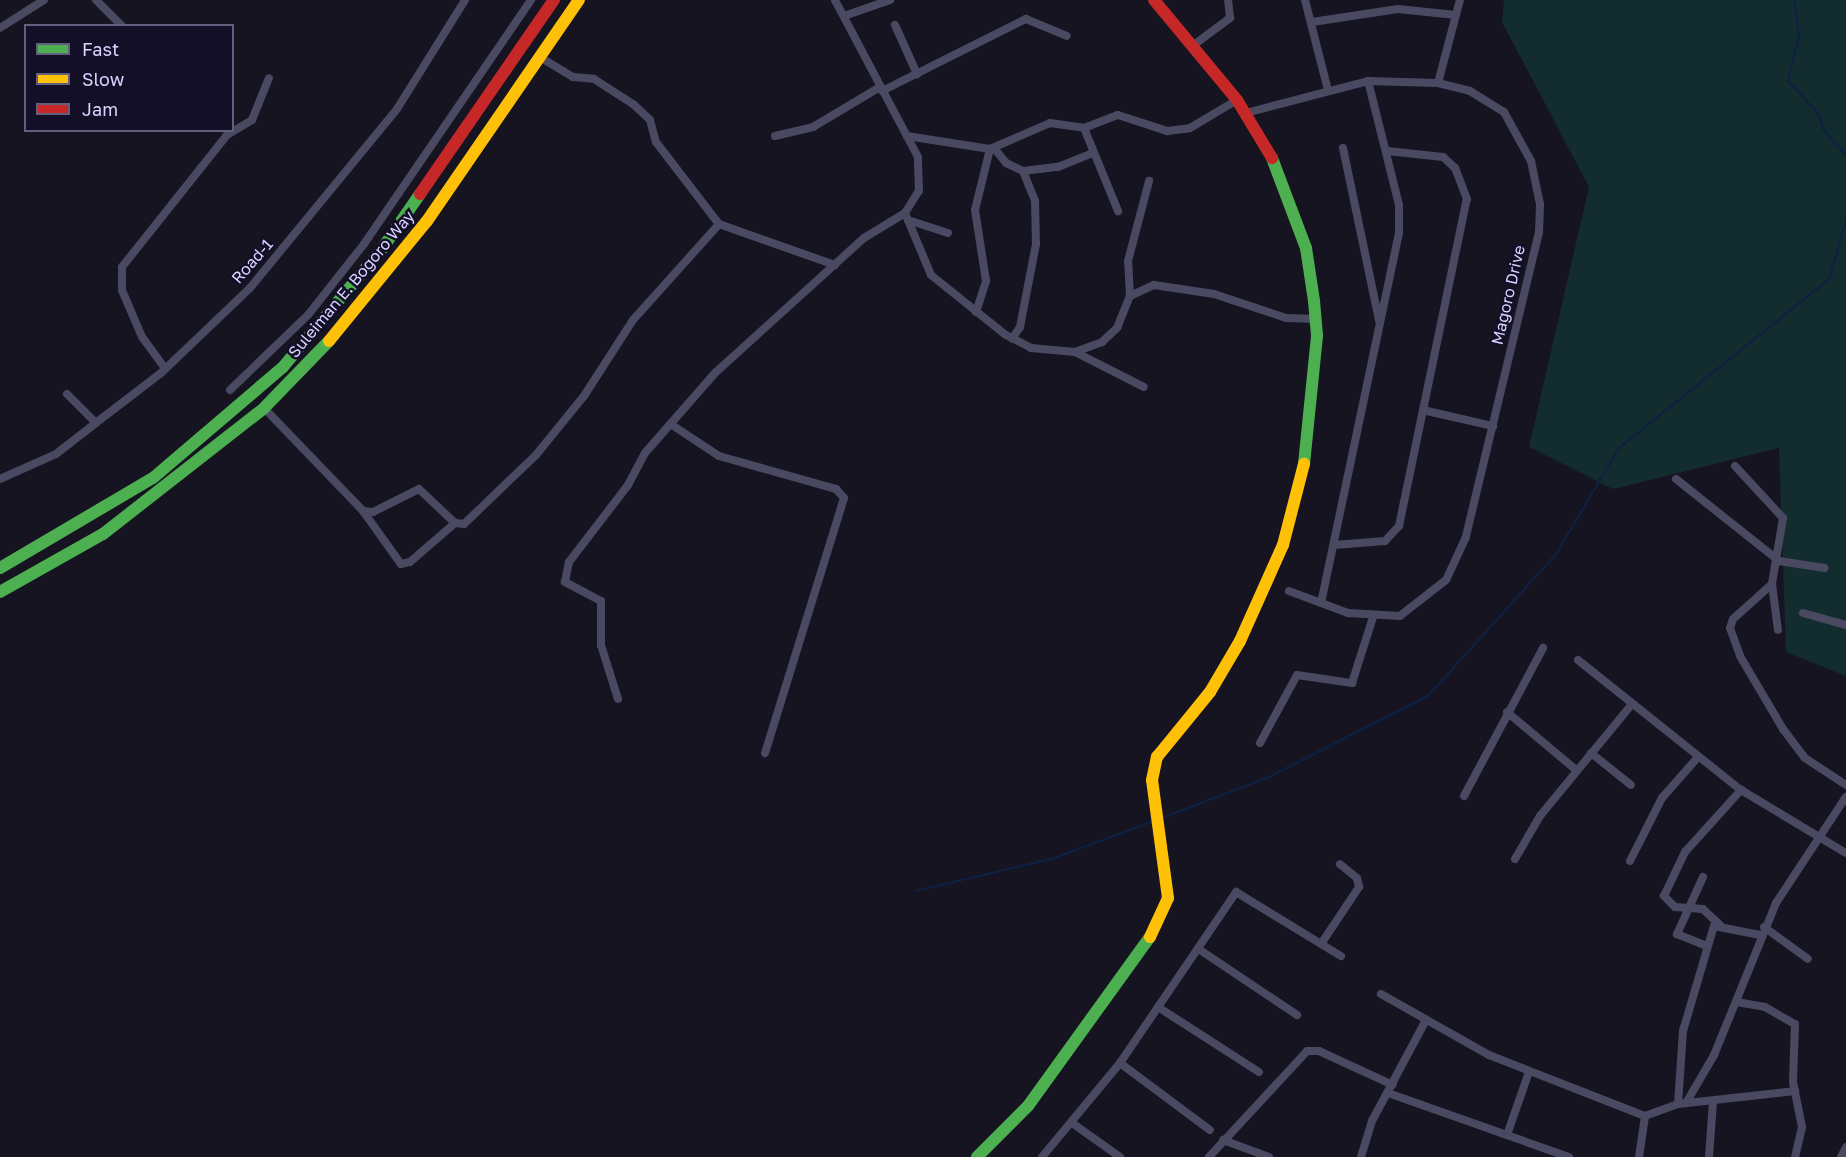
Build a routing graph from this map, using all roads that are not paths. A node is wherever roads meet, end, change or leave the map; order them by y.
1 (44, 0) edge
2 (96, 0) edge
3 (465, 0) edge
4 (531, 0) edge
5 (554, 0) edge
6 (579, 0) edge
7 (834, 0) edge
8 (890, 0) edge
9 (1154, 0) edge
10 (1228, 0) edge
11 (1305, 0) edge
12 (1460, 0) edge
13 (35, 3) edge
14 (1456, 15) junction
15 (844, 16) junction
16 (1312, 22) junction
17 (120, 24) edge
18 (895, 25) dead end
19 (0, 28) edge
20 (1067, 36) dead end
21 (1195, 44) junction
22 (538, 56) junction
23 (918, 74) junction
24 (269, 78) dead end
25 (1368, 81) junction
26 (1438, 83) junction
27 (881, 89) junction
28 (1328, 90) junction
29 (1237, 100) junction
30 (1246, 113) junction
31 (1084, 128) junction
32 (234, 129) edge
33 (225, 133) edge
34 (775, 136) dead end
35 (907, 136) junction
36 (1343, 148) dead end
37 (992, 149) junction
38 (1387, 151) junction
39 (1092, 153) junction
40 (1023, 171) junction
41 (1149, 181) dead end
42 (1118, 211) dead end
43 (907, 217) junction
44 (719, 224) junction
45 (948, 233) dead end
46 (835, 265) junction
47 (1130, 296) junction
48 (976, 312) junction
49 (1316, 319) junction
50 (1379, 321) junction
51 (1012, 339) junction
52 (1102, 342) junction
53 (1075, 352) junction
54 (1096, 362) junction
55 (164, 368) dead end
56 (1144, 387) dead end
57 (230, 390) dead end
58 (67, 394) dead end
59 (264, 408) junction
60 (1427, 411) junction
61 (96, 423) junction
62 (672, 425) junction
63 (1493, 426) junction
64 (1735, 466) dead end
65 (0, 479) edge
66 (1677, 479) dead end
67 (371, 517) junction
68 (455, 522) junction
69 (1334, 545) junction
70 (1779, 561) junction
71 (0, 568) edge
72 (1824, 568) dead end
73 (1772, 584) junction
74 (1289, 591) dead end
75 (0, 592) edge
76 (1321, 603) junction
77 (1803, 613) dead end
78 (1373, 617) junction
79 (1846, 625) edge
80 (1778, 630) dead end
81 (1543, 648) dead end
82 (1578, 660) dead end
83 (618, 699) dead end
84 (1632, 704) junction
85 (1507, 712) junction
86 (1260, 743) dead end
87 (765, 753) dead end
88 (1591, 753) junction
89 (1698, 757) junction
90 (1576, 770) junction
91 (1631, 785) dead end
92 (1846, 785) edge
93 (1741, 790) junction
94 (1464, 796) dead end
95 (1846, 797) edge
96 (1819, 834) junction
97 (1846, 853) edge
98 (1515, 859) dead end
99 (1630, 861) dead end
100 (1340, 864) dead end
101 (1703, 877) dead end
102 (1686, 906) junction
103 (1720, 925) junction
104 (1762, 931) junction
105 (1322, 944) junction
106 (1707, 946) junction
107 (1200, 950) junction
108 (1341, 956) dead end
109 (1808, 959) dead end
110 (1381, 994) dead end
111 (1737, 1002) junction
112 (1158, 1007) junction
113 (1297, 1015) dead end
114 (1426, 1020) junction
115 (1120, 1063) junction
116 (1259, 1072) dead end
117 (1528, 1072) junction
118 (1390, 1089) junction
119 (1795, 1091) junction
120 (1713, 1101) junction
121 (1682, 1104) junction
122 (1645, 1116) junction
123 (1072, 1123) junction
124 (1210, 1130) dead end
125 (1507, 1135) junction
126 (1223, 1140) junction
127 (1846, 1147) edge
128 (1252, 1154) edge
129 (977, 1157) edge
130 (1042, 1157) edge
131 (1120, 1157) edge
132 (1209, 1157) edge
133 (1269, 1157) edge
134 (1361, 1157) edge
135 (1569, 1157) edge
136 (1639, 1157) edge
137 (1709, 1157) edge
138 (1794, 1157) edge
139 (1841, 1157) edge

1 - 13 street
2 - 17 street
3 - 61 street, Road-1
4 - 57 street
5 - 71 street, Suleiman E. Bogoro Way
6 - 22 street, Suleiman E. Bogoro Way
7 - 15 street
8 - 15 street
9 - 21 street
10 - 21 street
11 - 16 street
12 - 14 street
13 - 19 street
14 - 16 street
14 - 26 street
15 - 27 street
16 - 28 street
18 - 23 street
20 - 23 street
21 - 29 street
22 - 44 street
22 - 59 street, Suleiman E. Bogoro Way
23 - 27 street
24 - 32 street
25 - 26 street, Magoro Drive
25 - 28 street, Magoro Drive
25 - 38 street
26 - 63 street, Magoro Drive
27 - 34 street
27 - 35 street
28 - 30 street, Magoro Drive
29 - 30 street
29 - 31 street
30 - 49 street
31 - 37 street
31 - 39 street
33 - 55 street
35 - 37 street
35 - 43 street
36 - 50 street
37 - 40 street
37 - 48 street
38 - 50 street
38 - 60 street
39 - 40 street
39 - 42 street
40 - 51 street
41 - 47 street
43 - 45 street
43 - 46 street
43 - 48 street
44 - 46 street
44 - 68 street
46 - 62 street
47 - 49 street
47 - 52 street
48 - 51 street
49 - 129 street
50 - 69 street
51 - 53 street
52 - 53 street
52 - 54 street
53 - 54 street
54 - 56 street
58 - 61 street
59 - 67 street
59 - 75 street, Suleiman E. Bogoro Way
60 - 63 street
60 - 69 street
61 - 65 street, Road-1
62 - 83 street
62 - 87 street
63 - 78 street, Magoro Drive
64 - 70 street
66 - 70 street
67 - 68 street
67 - 68 street
69 - 76 street
70 - 72 street
70 - 73 street
73 - 80 street
73 - 92 street
74 - 76 street, Magoro Drive
76 - 78 street, Magoro Drive
77 - 79 street
78 - 86 street
81 - 85 street
82 - 84 street
84 - 88 street
84 - 89 street
85 - 90 street
85 - 94 street
88 - 90 street
88 - 91 street
89 - 93 street
89 - 99 street
90 - 98 street
93 - 96 street
93 - 102 street
95 - 96 street
96 - 97 street
96 - 104 street
100 - 105 street
101 - 102 street
102 - 103 street
102 - 106 street
103 - 104 street
103 - 106 street
104 - 109 street
104 - 111 street
105 - 107 street
105 - 108 street
106 - 121 street
107 - 112 street
107 - 113 street
110 - 114 street
111 - 119 street
111 - 121 street
112 - 115 street
112 - 116 street
114 - 117 street
114 - 118 street
115 - 123 street
115 - 124 street
117 - 122 street
117 - 125 street
118 - 125 street
118 - 126 street
118 - 134 street
119 - 120 street
119 - 138 street
120 - 121 street
120 - 137 street
121 - 122 street
122 - 136 street
123 - 130 street
123 - 131 street
125 - 135 street
126 - 128 street
126 - 132 street
127 - 139 street
128 - 133 street

